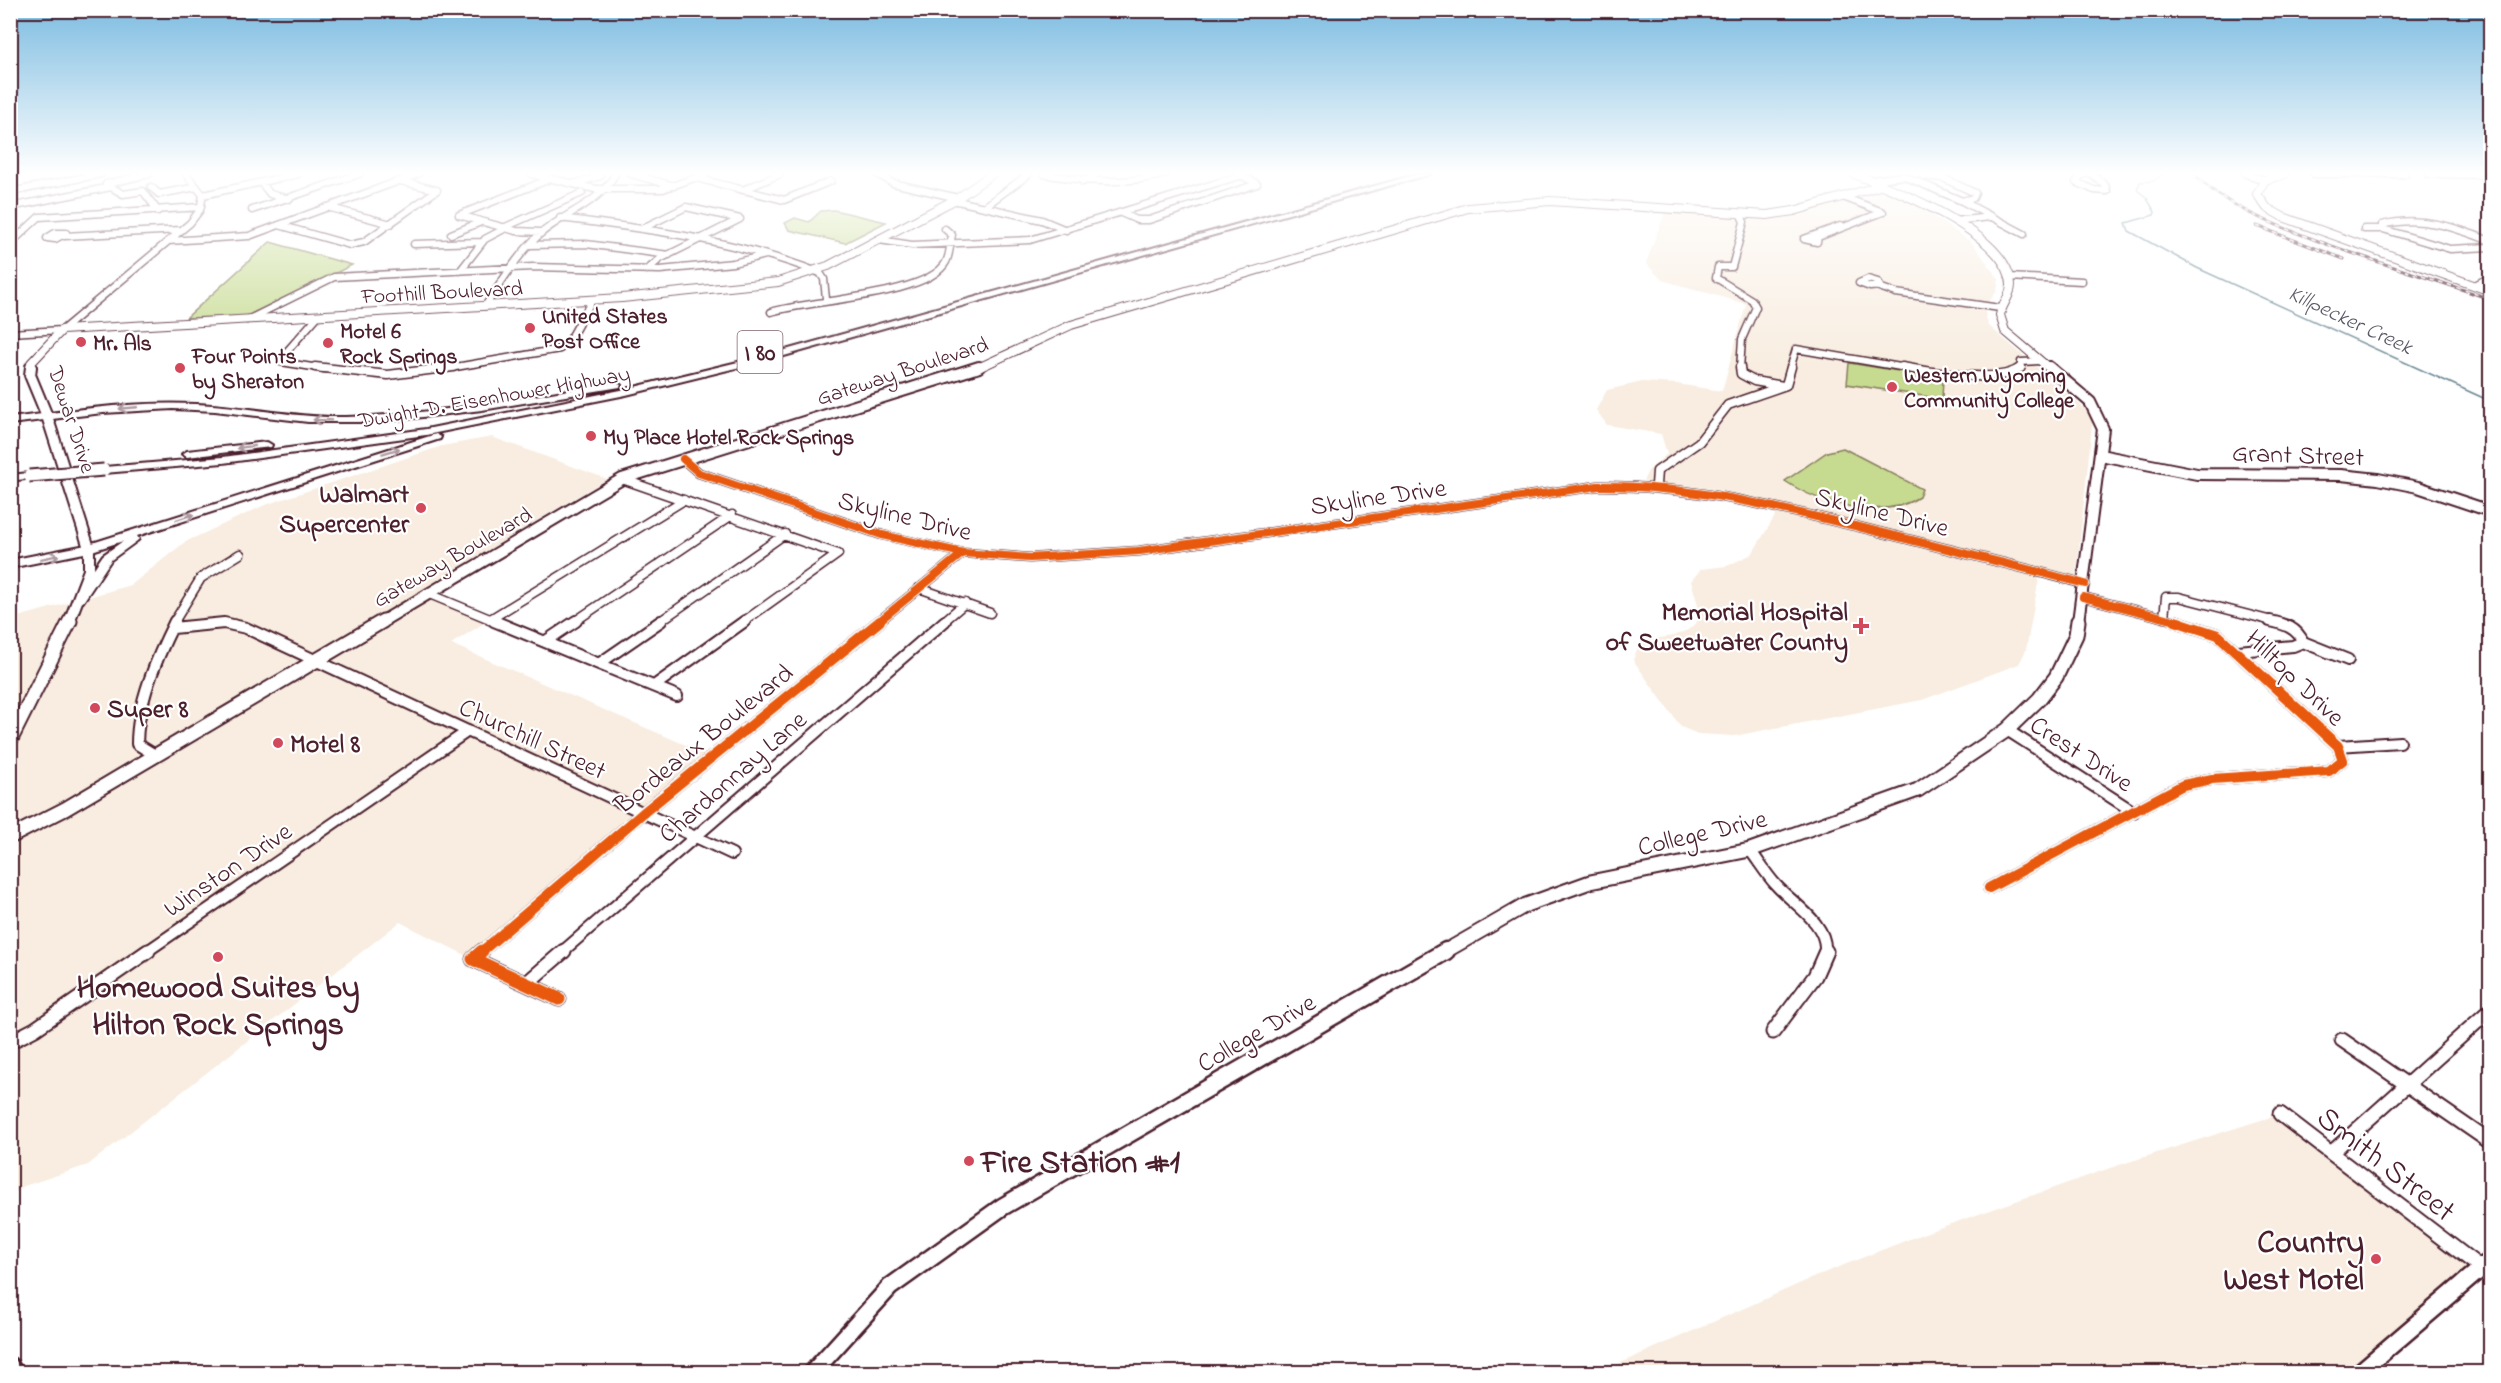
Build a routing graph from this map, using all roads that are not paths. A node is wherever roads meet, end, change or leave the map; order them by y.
1 (171, 239) edge
2 (208, 239) edge
3 (330, 239) edge
4 (369, 239) edge
5 (488, 239) edge
6 (534, 239) edge
7 (701, 239) joint
8 (882, 239) edge
9 (951, 239) edge
10 (1033, 239) edge
11 (1182, 239) edge
12 (1189, 239) edge
13 (1364, 239) edge
14 (1740, 239) edge
15 (1805, 239) edge
16 (1818, 239) edge
17 (1976, 239) edge
18 (2344, 239) edge
19 (2415, 239) edge
20 (879, 240) junction
21 (168, 241) junction
22 (482, 242) junction
23 (414, 244) dead end
24 (950, 244) junction
25 (529, 245) junction
26 (2490, 247) edge
27 (669, 255) junction
28 (766, 255) junction
29 (511, 268) junction
30 (647, 270) junction
31 (460, 271) junction
32 (815, 271) junction
33 (2009, 277) junction
34 (2490, 277) edge
35 (2082, 281) dead end
36 (2475, 285) junction
37 (1879, 287) dead end
38 (2490, 291) edge
39 (826, 299) junction
40 (592, 300) junction
41 (485, 306) junction
42 (2000, 308) junction
43 (771, 312) dead end
44 (318, 316) junction
45 (247, 320) junction
46 (62, 330) junction
47 (10, 333) edge
48 (2040, 361) junction
49 (630, 383) junction
50 (1785, 387) junction
51 (47, 416) junction
52 (10, 421) edge
53 (489, 421) junction
54 (2100, 455) junction
55 (684, 459) junction
56 (102, 466) junction
57 (10, 469) edge
58 (28, 472) junction
59 (10, 478) edge
60 (622, 479) junction
61 (1656, 485) junction
62 (684, 500) junction
63 (2490, 511) edge
64 (732, 515) junction
65 (161, 525) junction
66 (785, 534) junction
67 (89, 548) junction
68 (963, 553) junction
69 (240, 554) dead end
70 (10, 564) edge
71 (919, 588) junction
72 (2084, 591) junction
73 (427, 593) junction
74 (79, 599) junction
75 (965, 603) junction
76 (990, 613) dead end
77 (2164, 618) junction
78 (489, 620) junction
79 (173, 628) junction
80 (546, 641) junction
81 (2303, 642) junction
82 (2238, 651) junction
83 (315, 659) junction
84 (2348, 660) dead end
85 (600, 663) junction
86 (654, 686) junction
87 (677, 696) dead end
88 (2007, 730) junction
89 (468, 731) junction
90 (10, 741) edge
91 (2400, 742) dead end
92 (2338, 746) junction
93 (154, 755) junction
94 (2134, 812) junction
95 (644, 813) junction
96 (10, 837) edge
97 (695, 837) junction
98 (1750, 850) junction
99 (732, 854) dead end
100 (1989, 888) dead end
101 (528, 982) junction
102 (559, 999) dead end
103 (2489, 1014) edge
104 (1773, 1032) dead end
105 (2342, 1040) dead end
106 (10, 1042) edge
107 (2406, 1085) junction
108 (2280, 1114) dead end
109 (2490, 1142) edge
110 (2331, 1154) junction
111 (2487, 1268) edge
112 (10, 1366) edge
113 (14, 1372) edge
114 (813, 1372) edge
115 (2360, 1372) edge

1 - 21 street, Dewar Drive
2 - 21 street
3 - 4 street
5 - 22 street
6 - 25 street
7 - 27 street
7 - 28 street
8 - 20 main road, Foothill Boulevard
9 - 24 street
10 - 24 street
11 - 49 highway, Dwight D. Eisenhower Highway / I 80
12 - 53 highway, Dwight D. Eisenhower Highway / I 80
13 - 55 main road, Gateway Boulevard
14 - 50 street
15 - 16 street
17 - 33 main road
18 - 36 main road
19 - 26 street
20 - 24 street
20 - 32 main road, Foothill Boulevard
21 - 46 street, Dewar Drive
22 - 23 street
22 - 31 street
24 - 39 street
25 - 27 street
25 - 29 street
27 - 30 street
28 - 30 street
28 - 32 street
29 - 30 street
29 - 31 street
29 - 41 street
31 - 45 street
32 - 39 street
32 - 40 main road, Foothill Boulevard
33 - 35 street
33 - 42 main road
34 - 36 street
36 - 38 main road
37 - 42 street
39 - 43 street
40 - 41 main road, Foothill Boulevard
40 - 44 street
41 - 44 main road, Foothill Boulevard
42 - 48 main road, College Drive
44 - 45 main road, Foothill Boulevard
45 - 46 main road, Foothill Boulevard
46 - 47 street, Foothill Boulevard
46 - 51 main road, Dewar Drive
48 - 50 street
48 - 54 main road, College Drive
49 -> 51 highway
49 -> 56 highway, Dwight D. Eisenhower Highway / I 80
50 - 61 street
51 - 52 highway
51 - 67 main road, Dewar Drive
53 - 56 highway, Dwight D. Eisenhower Highway / I 80
65 -> 53 highway
54 - 63 main road, Grant Street
54 - 72 main road, College Drive
55 - 60 main road, Gateway Boulevard
55 - 68 street, Skyline Drive
56 - 58 highway, Dwight D. Eisenhower Highway / I 80, bridge
57 - 58 highway, Dwight D. Eisenhower Highway / I 80
58 - 59 highway, Dwight D. Eisenhower Highway / I 80
60 - 62 street
60 - 73 main road, Gateway Boulevard
61 - 68 street, Skyline Drive
61 - 72 street, Skyline Drive
62 - 64 street
62 - 78 street
64 - 66 street
64 - 80 street
65 - 67 highway
65 - 74 highway
66 - 85 street
66 - 86 street
70 -> 67 highway
67 - 74 main road, Dewar Drive
68 - 71 street, Bordeaux Boulevard
69 - 79 street
71 - 75 street
71 - 95 street, Bordeaux Boulevard
72 - 77 street, Hilltop Drive
72 - 88 main road, College Drive
73 - 78 street
73 - 83 main road, Gateway Boulevard
74 - 90 main road, Dewar Drive
75 - 76 street
75 - 97 street, Chardonnay Lane
77 - 81 street
77 - 82 street, Hilltop Drive
78 - 80 street
79 - 83 street, Churchill Street
79 - 93 street
80 - 85 street
81 - 82 street
81 - 84 street
82 - 92 street, Hilltop Drive
83 - 89 street, Churchill Street
83 - 93 main road, Gateway Boulevard
85 - 86 street
86 - 87 street
88 - 94 street, Crest Drive
88 - 98 main road, College Drive
89 - 95 street, Churchill Street
89 - 106 street, Winston Drive
91 - 92 street
92 - 94 street, Hilltop Drive
93 - 96 main road, Gateway Boulevard
94 - 100 street, Hilltop Drive
95 - 97 street, Churchill Street
95 - 101 street, Bordeaux Boulevard
97 - 99 street, Churchill Street
97 - 101 street, Chardonnay Lane
98 - 104 street
98 - 114 main road, College Drive
101 - 102 street
103 - 107 street
105 - 107 street
107 - 109 street
107 - 110 street
108 - 110 street, Smith Street
110 - 111 street, Smith Street
111 - 115 main road
112 - 113 main road

